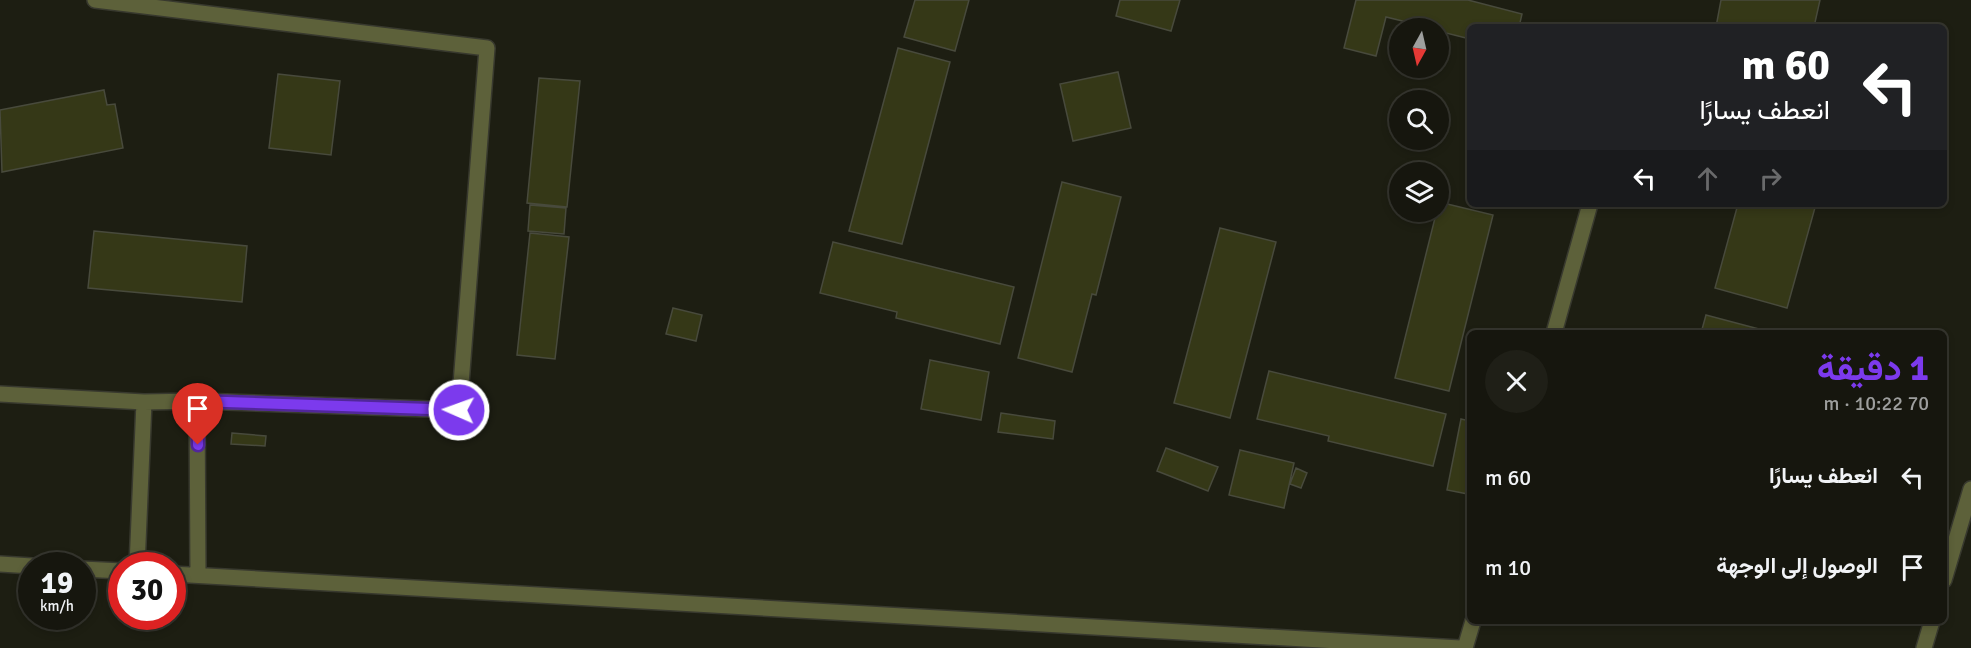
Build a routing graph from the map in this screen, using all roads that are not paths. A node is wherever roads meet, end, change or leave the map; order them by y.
1 (95, 0) edge
2 (1589, 207) edge
3 (1555, 330) edge
4 (0, 394) edge
5 (197, 401) junction
6 (144, 402) junction
7 (1971, 489) edge
8 (138, 552) edge
9 (0, 564) edge
10 (18, 565) edge
11 (1947, 570) edge
12 (186, 575) edge
13 (198, 575) junction
14 (1472, 624) edge
15 (1931, 624) edge
16 (1460, 648) edge
17 (1465, 648) edge
18 (1924, 648) edge

1 - 5 street
2 - 3 street
4 - 6 street
5 - 6 street
5 - 13 street
6 - 8 street
7 - 11 street
9 - 10 street
12 - 13 street
13 - 16 street
14 - 17 street
15 - 18 street

